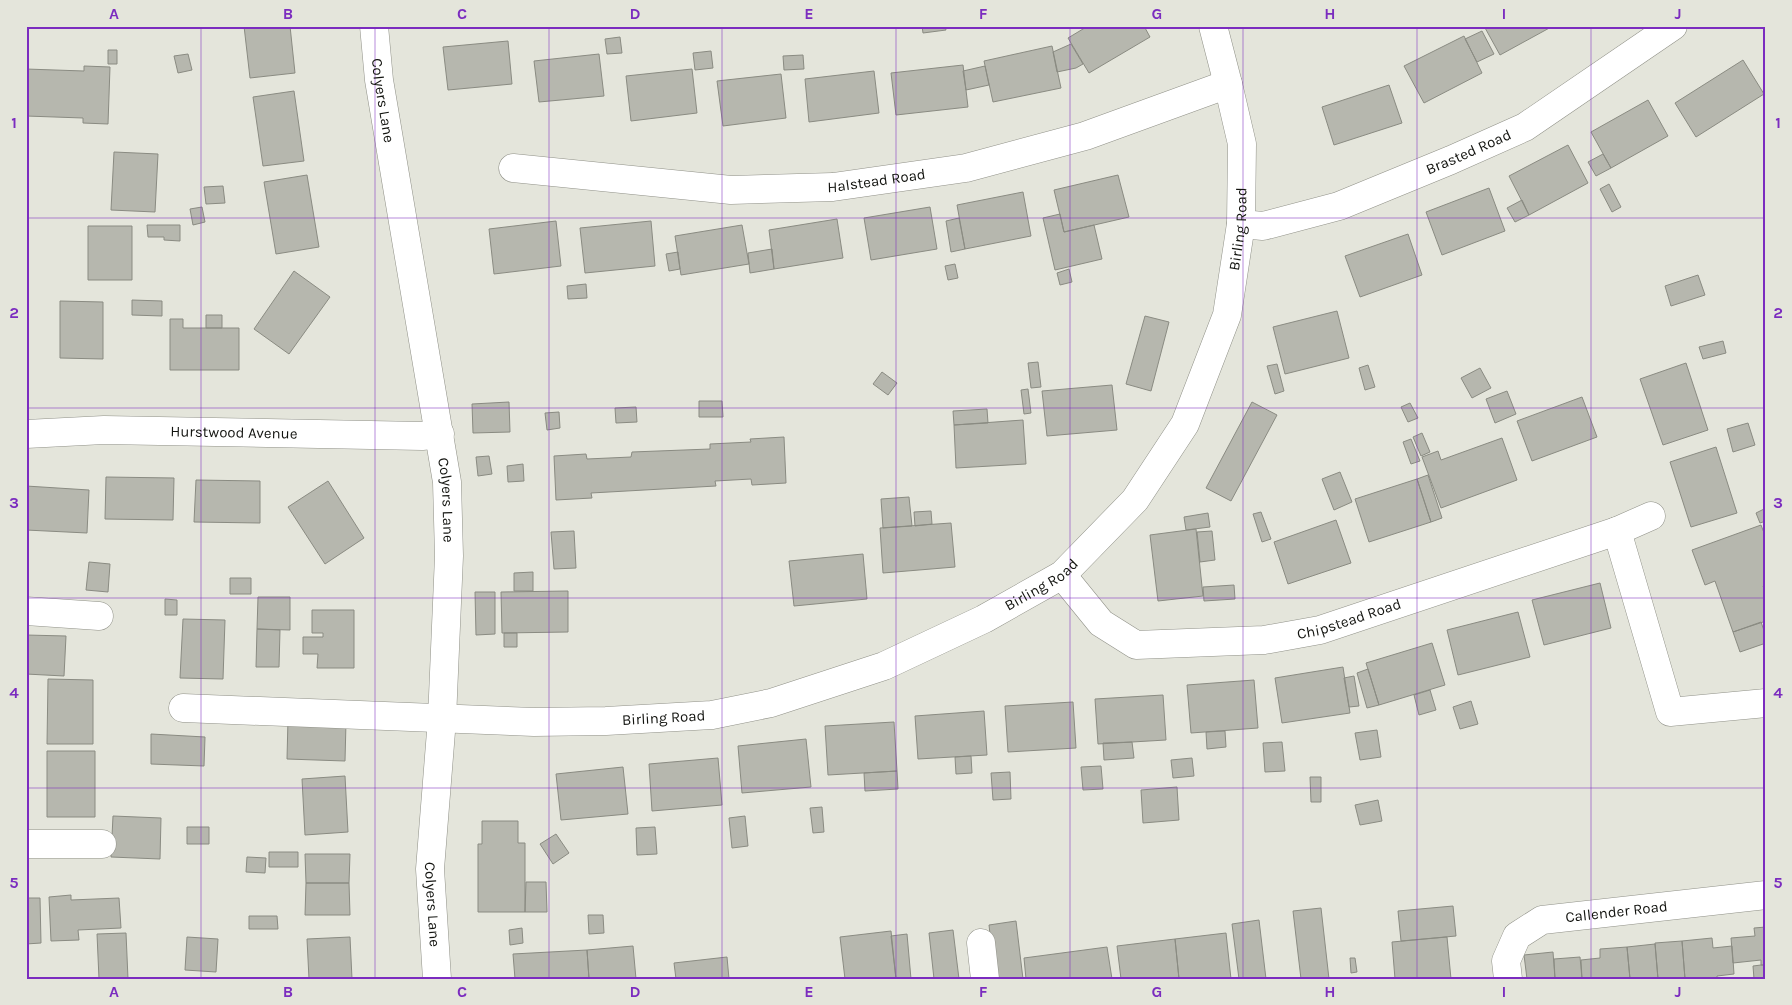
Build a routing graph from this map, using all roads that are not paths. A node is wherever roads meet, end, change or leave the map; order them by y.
1 (374, 26) edge
2 (1213, 26) edge
3 (1673, 26) edge
4 (1228, 84) junction
5 (513, 168) dead end
6 (1241, 224) junction
7 (26, 434) edge
8 (440, 434) junction
9 (1651, 516) dead end
10 (1617, 531) junction
11 (1062, 575) junction
12 (26, 611) edge
13 (99, 616) dead end
14 (1766, 703) edge
15 (183, 708) dead end
16 (442, 719) junction
17 (26, 844) edge
18 (102, 844) dead end
19 (1766, 895) edge
20 (981, 943) dead end
21 (437, 979) edge
22 (985, 979) edge
23 (1508, 979) edge

1 - 8 street, Colyers Lane
2 - 4 street, Birling Road
3 - 6 street, Brasted Road
4 - 5 street, Halstead Road
4 - 6 street, Birling Road
6 - 11 street, Birling Road
7 - 8 street, Hurstwood Avenue
8 - 16 street, Colyers Lane
9 - 10 street, Chipstead Road
10 - 11 street, Chipstead Road
10 - 14 street
11 - 16 street, Birling Road
12 - 13 street
15 - 16 street, Birling Road
16 - 21 street, Colyers Lane
17 - 18 street
19 - 23 street, Callender Road
20 - 22 street

